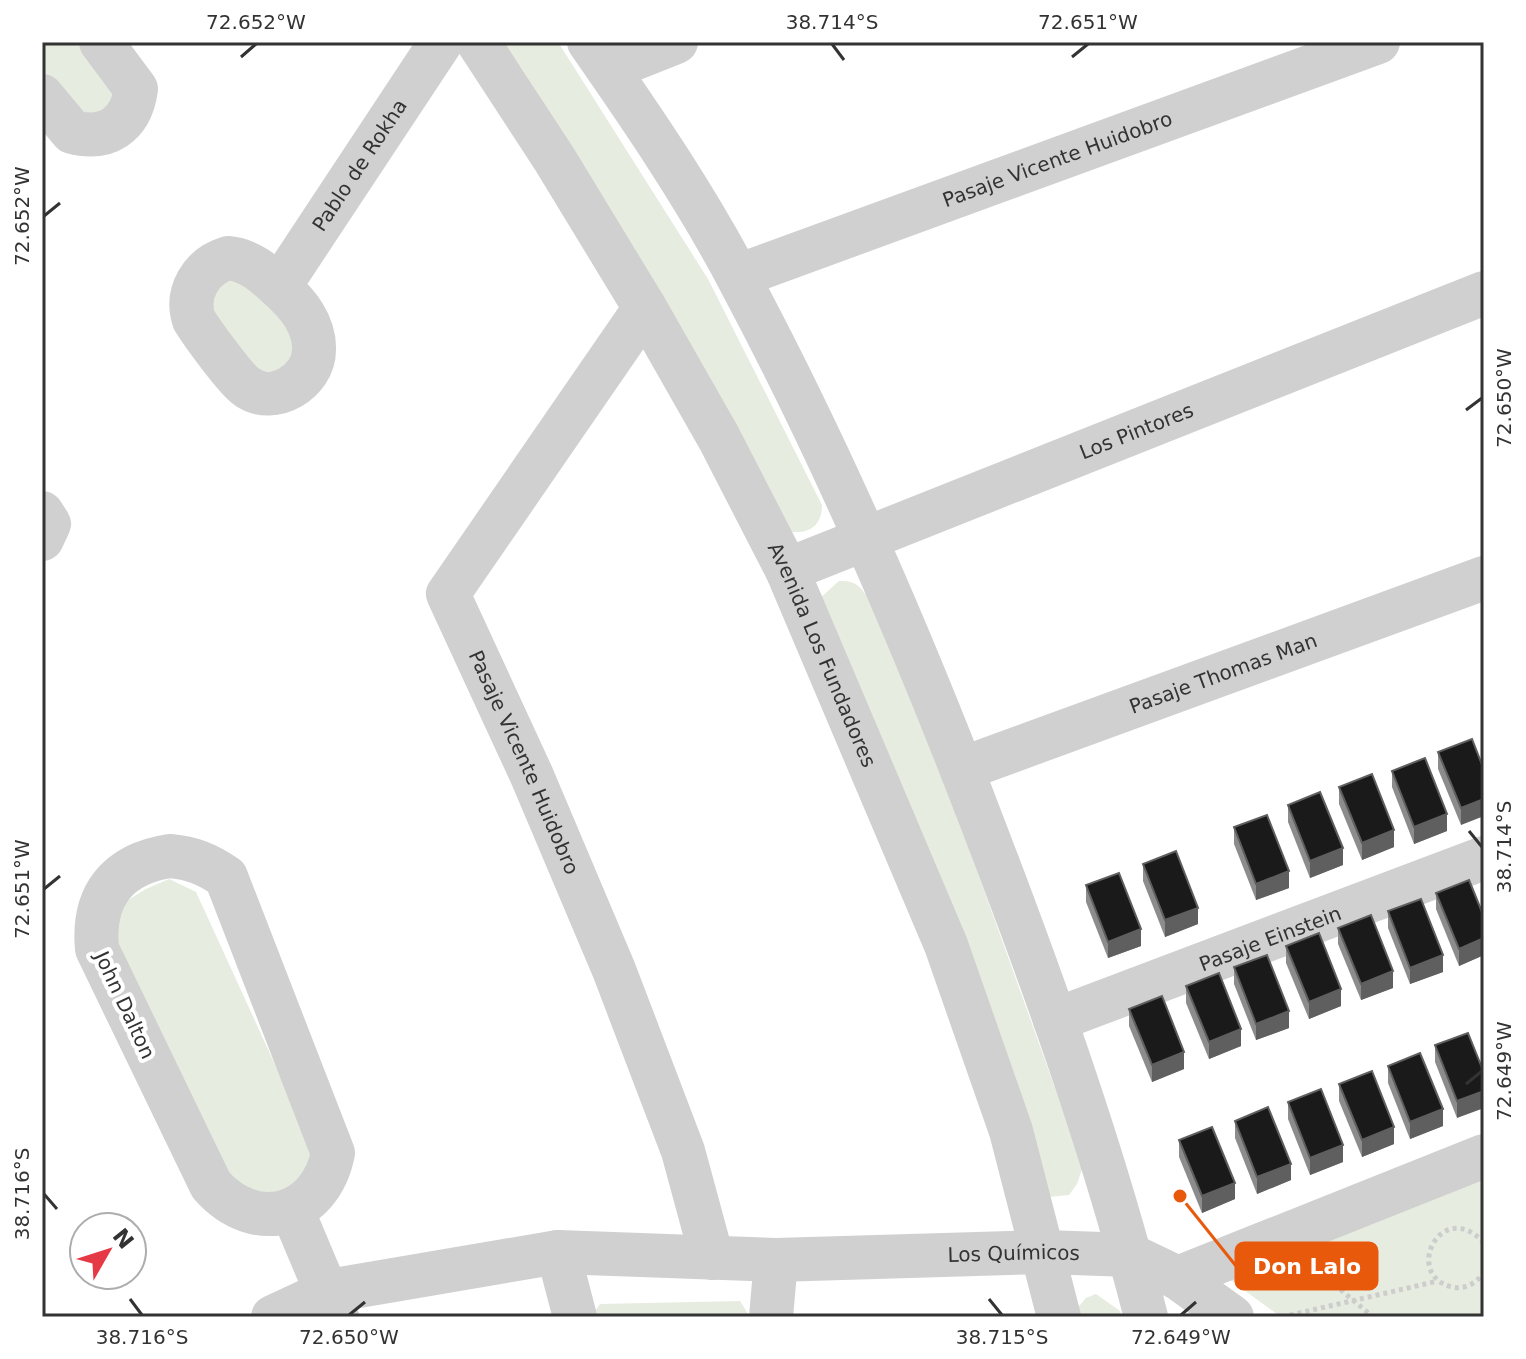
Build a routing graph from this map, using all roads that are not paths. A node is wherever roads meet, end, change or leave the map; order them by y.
1 (101, 42) edge
2 (441, 42) edge
3 (478, 42) edge
4 (676, 42) edge
5 (1378, 42) edge
6 (599, 56) edge
7 (42, 96) edge
8 (738, 276) junction
9 (279, 287) dead end
10 (1484, 293) edge
11 (645, 308) junction
12 (42, 513) edge
13 (867, 538) junction
14 (42, 539) edge
15 (787, 570) junction
16 (1484, 578) edge
17 (962, 769) junction
18 (1484, 858) edge
19 (1055, 1020) junction
20 (1484, 1156) edge
21 (292, 1210) junction
22 (558, 1252) junction
23 (1045, 1252) junction
24 (1130, 1255) junction
25 (712, 1258) junction
26 (776, 1260) junction
27 (1178, 1278) junction
28 (333, 1304) edge
29 (273, 1317) edge
30 (575, 1317) edge
31 (771, 1317) edge
32 (1059, 1317) edge
33 (1146, 1317) edge
34 (1232, 1317) edge

1 - 7 street
2 - 9 street, Pablo de Rokha
3 - 11 street, Avenida Los Fundadores
4 - 6 street
5 - 8 street, Pasaje Vicente Huidobro
6 - 8 street
8 - 13 street
10 - 13 street, Los Pintores
11 - 15 street, Avenida Los Fundadores
11 - 25 street, Pasaje Vicente Huidobro
12 - 14 street
13 - 15 street, Los Pintores
13 - 17 street
15 - 23 street, Avenida Los Fundadores
16 - 17 street, Pasaje Thomas Man
17 - 19 street
18 - 19 street, Pasaje Einstein
19 - 24 street
20 - 27 street
21 - 21 street, John Dalton
21 - 28 street
22 - 25 street, Los Químicos
22 - 28 street, Los Químicos
22 - 30 street
23 - 24 street, Los Químicos
23 - 26 street, Los Químicos
23 - 32 street, Avenida Los Fundadores
24 - 27 street, Los Químicos
24 - 33 street
25 - 26 street, Los Químicos
26 - 31 street
27 - 34 street, Los Químicos
28 - 29 street, Los Químicos

